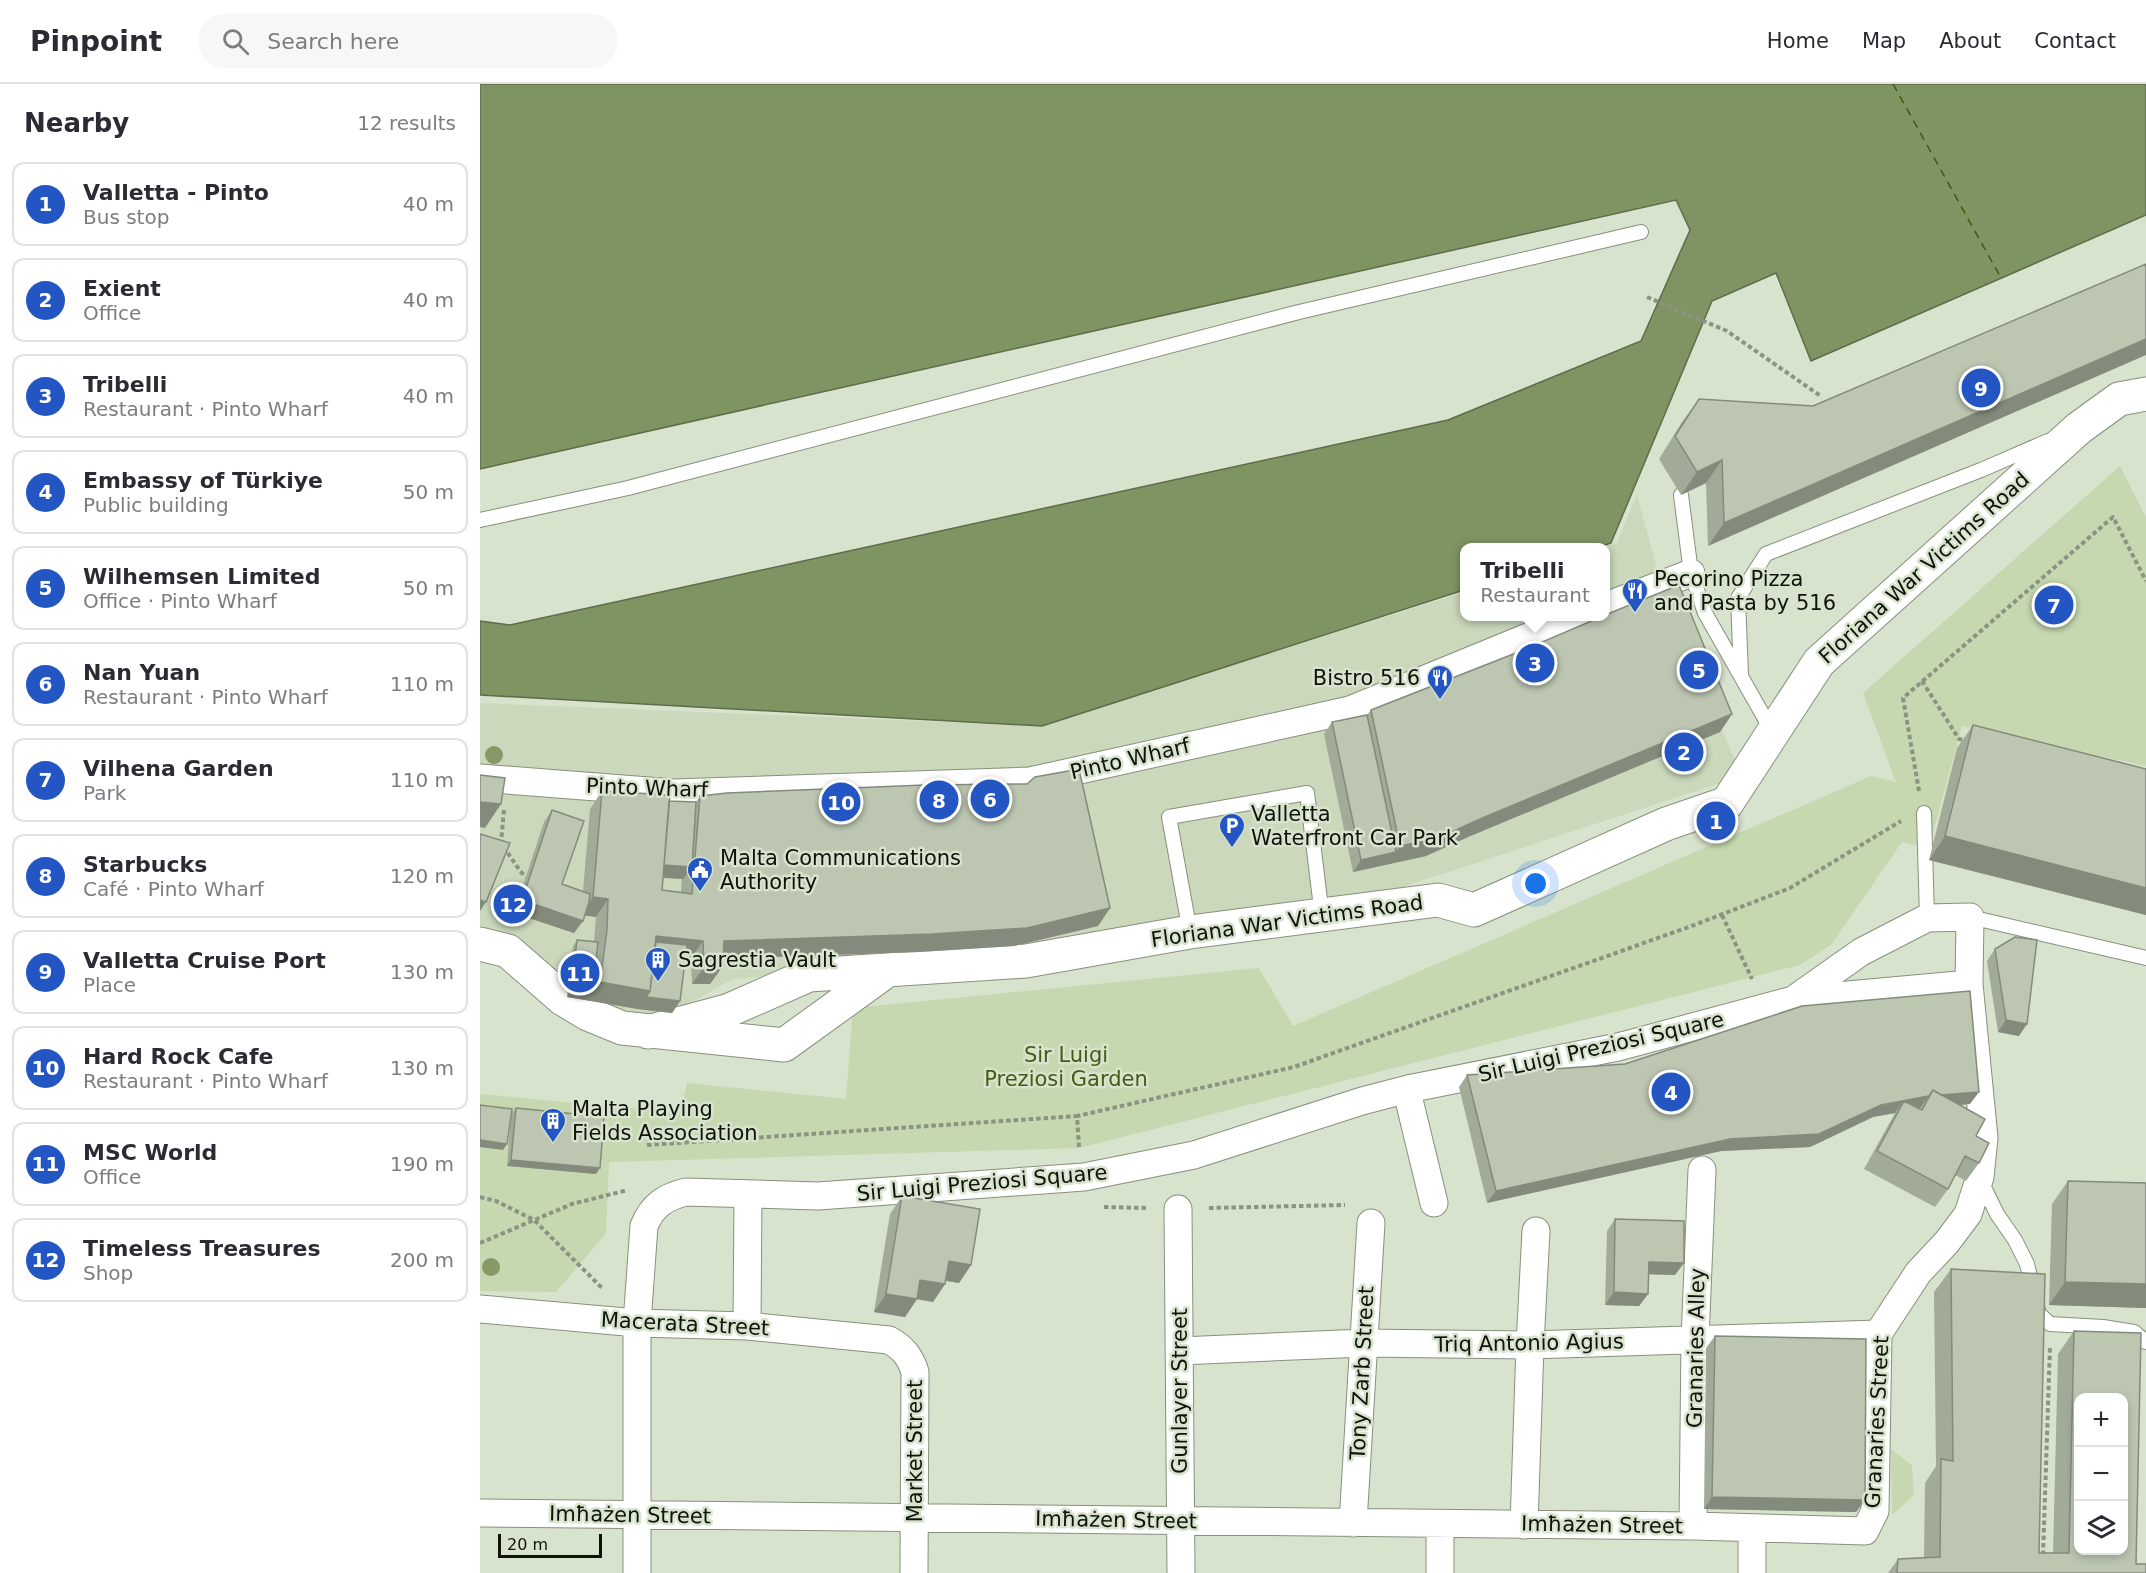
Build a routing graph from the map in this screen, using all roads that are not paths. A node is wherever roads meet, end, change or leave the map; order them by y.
1 (1641, 232) dead end
2 (2146, 393) edge
3 (2079, 428) junction
4 (1681, 495) dead end
5 (480, 520) edge
6 (1690, 573) junction
7 (1610, 604) edge
8 (1567, 621) edge
9 (1741, 675) junction
10 (1772, 731) junction
11 (480, 778) edge
12 (1923, 813) road end
13 (1322, 916) junction
14 (1970, 917) junction
15 (1927, 918) junction
16 (1190, 933) junction
17 (480, 944) edge
18 (2146, 958) edge
19 (885, 972) junction
20 (1969, 984) junction
21 (1793, 1000) junction
22 (648, 1032) junction
23 (1408, 1089) junction
24 (1702, 1170) dead end
25 (1980, 1177) junction
26 (748, 1194) junction
27 (1434, 1203) dead end
28 (1178, 1209) road end
29 (1371, 1223) dead end
30 (1536, 1231) dead end
31 (480, 1309) edge
32 (637, 1323) junction
33 (747, 1326) junction
34 (1878, 1334) junction
35 (889, 1340) joint
36 (1695, 1340) junction
37 (2146, 1342) edge
38 (1364, 1343) junction
39 (1530, 1345) junction
40 (1180, 1351) junction
41 (480, 1513) edge
42 (637, 1515) junction
43 (915, 1518) junction
44 (1181, 1521) junction
45 (1353, 1523) junction
46 (1440, 1524) junction
47 (1524, 1525) junction
48 (1693, 1526) junction
49 (1752, 1528) junction
50 (1865, 1531) joint
51 (637, 1573) edge
52 (914, 1573) edge
53 (1180, 1573) edge
54 (1440, 1573) edge
55 (1752, 1573) edge

1 - 5 lane
2 - 3 street, Floriana War Victims Road
3 - 9 lane
3 - 10 street, Floriana War Victims Road
4 - 6 lane
6 - 7 street
6 - 9 lane
8 - 11 street, Pinto Wharf
9 - 10 lane
10 - 13 street, Floriana War Victims Road
12 - 15 lane
13 - 16 street, Floriana War Victims Road
13 - 16 lane
14 - 15 street, Sir Luigi Preziosi Square
14 - 18 lane
14 - 20 street
15 - 21 street, Sir Luigi Preziosi Square
16 - 19 street, Floriana War Victims Road
17 - 22 street, Floriana War Victims Road
19 - 22 street, Floriana War Victims Road
19 - 22 street, Floriana War Victims Road
20 - 21 street, Sir Luigi Preziosi Square
20 - 25 street, Granaries Street
21 - 23 street, Sir Luigi Preziosi Square
23 - 26 street, Sir Luigi Preziosi Square
23 - 27 street
24 - 36 street, Granaries Alley
25 - 34 street, Granaries Street
25 - 37 lane
26 - 32 street, Sir Luigi Preziosi Square
26 - 33 street
28 - 40 street, Gunlayer Street
29 - 38 street, Tony Zarb Street
30 - 39 street
31 - 32 street, Macerata Street
32 - 33 street, Macerata Street
32 - 42 street
33 - 35 street, Macerata Street
34 - 36 street, Triq Antonio Agius
34 - 50 street, Granaries Street
35 - 43 street, Market Street
36 - 39 street, Triq Antonio Agius
36 - 48 street, Granaries Alley
38 - 39 street, Triq Antonio Agius
38 - 40 street, Triq Antonio Agius
38 - 45 street, Tony Zarb Street
39 - 47 street
40 - 44 street, Gunlayer Street
41 - 42 street, Imħażen Street
42 - 43 street, Imħażen Street
42 - 51 street
43 - 44 street, Imħażen Street
43 - 52 street, Market Street
44 - 45 street, Imħażen Street
44 - 53 street, Gunlayer Street
45 - 46 street, Imħażen Street
46 - 47 street, Imħażen Street
46 - 54 street
47 - 48 street, Imħażen Street
48 - 49 street, Imħażen Street
49 - 50 street, Imħażen Street
49 - 55 street

